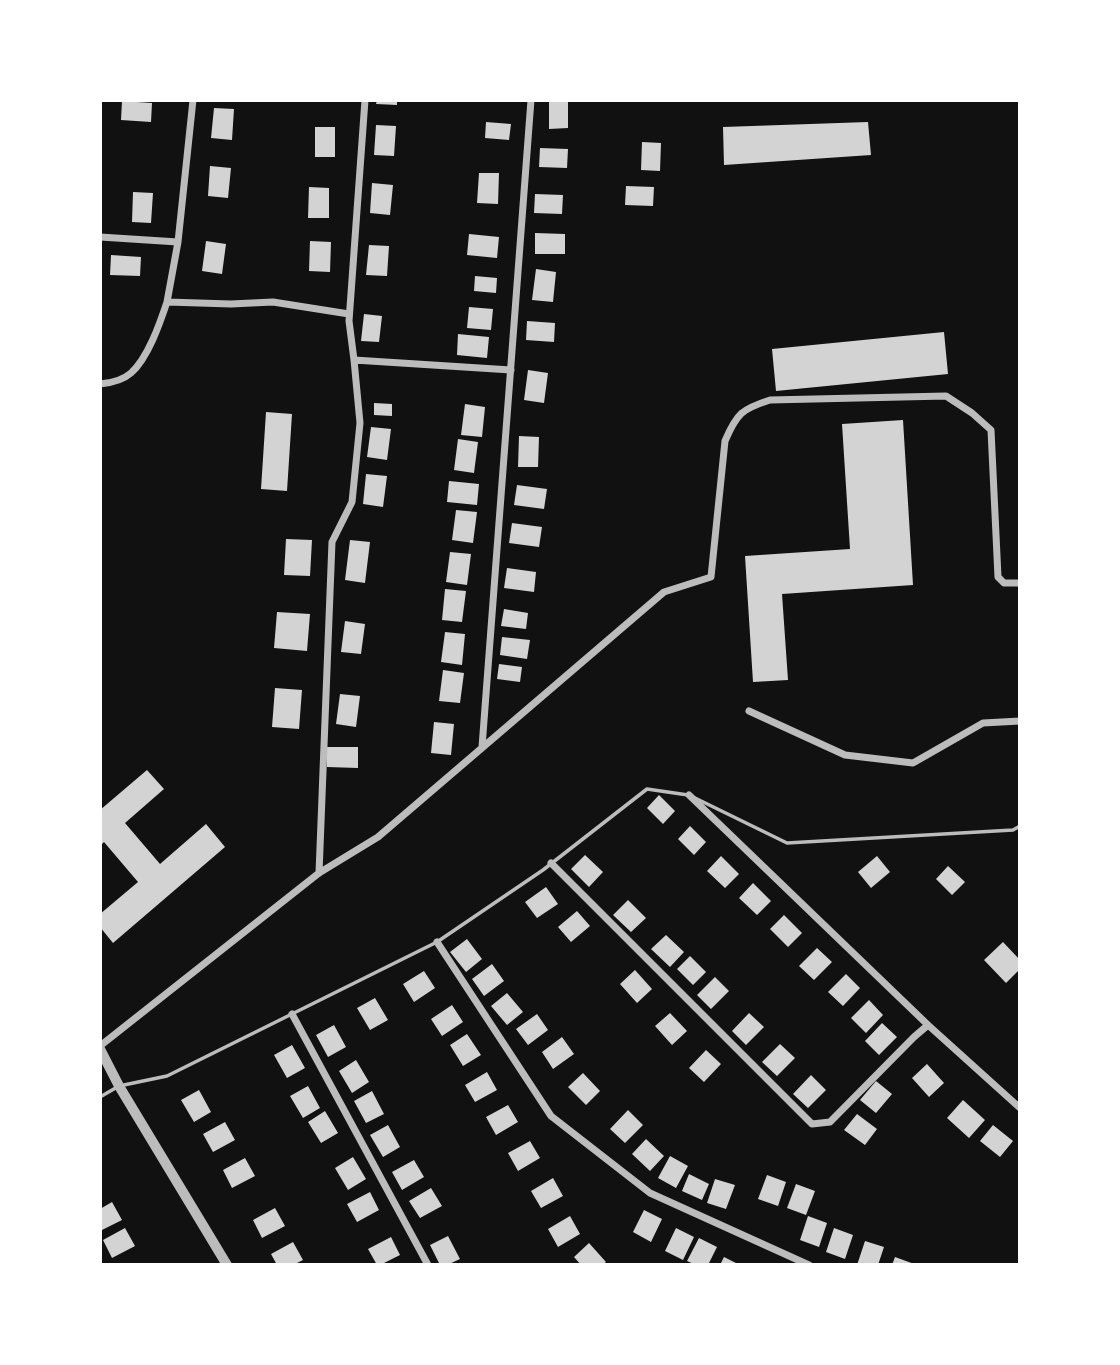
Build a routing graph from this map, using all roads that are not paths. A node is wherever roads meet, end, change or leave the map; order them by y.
1 (192, 100) edge
2 (365, 100) edge
3 (531, 100) edge
4 (100, 237) edge
5 (178, 242) junction
6 (167, 302) junction
7 (349, 314) junction
8 (354, 360) junction
9 (510, 370) junction
10 (100, 384) edge
11 (1020, 583) edge
12 (749, 711) dead end
13 (1020, 721) edge
14 (482, 747) junction
15 (689, 795) junction
16 (1020, 826) edge
17 (551, 863) junction
18 (319, 873) junction
19 (437, 942) junction
20 (292, 1014) junction
21 (928, 1026) junction
22 (100, 1047) edge
23 (120, 1086) junction
24 (100, 1097) edge
25 (1020, 1108) edge
26 (227, 1265) edge
27 (428, 1265) edge
28 (808, 1265) edge

1 - 5 street
2 - 7 street
3 - 9 street
4 - 5 street
5 - 6 street
6 - 7 street
6 - 10 street
7 - 8 street
8 - 9 street
8 - 18 street
9 - 14 street
11 - 14 street
12 - 13 street
14 - 18 street
15 - 16 lane
15 - 17 lane
15 - 21 street
17 - 19 lane
17 - 21 street
18 - 22 street
19 - 20 lane
19 - 28 street
20 - 23 lane
20 - 27 street
21 - 25 street
22 - 23 street
23 - 24 lane
23 - 26 street

